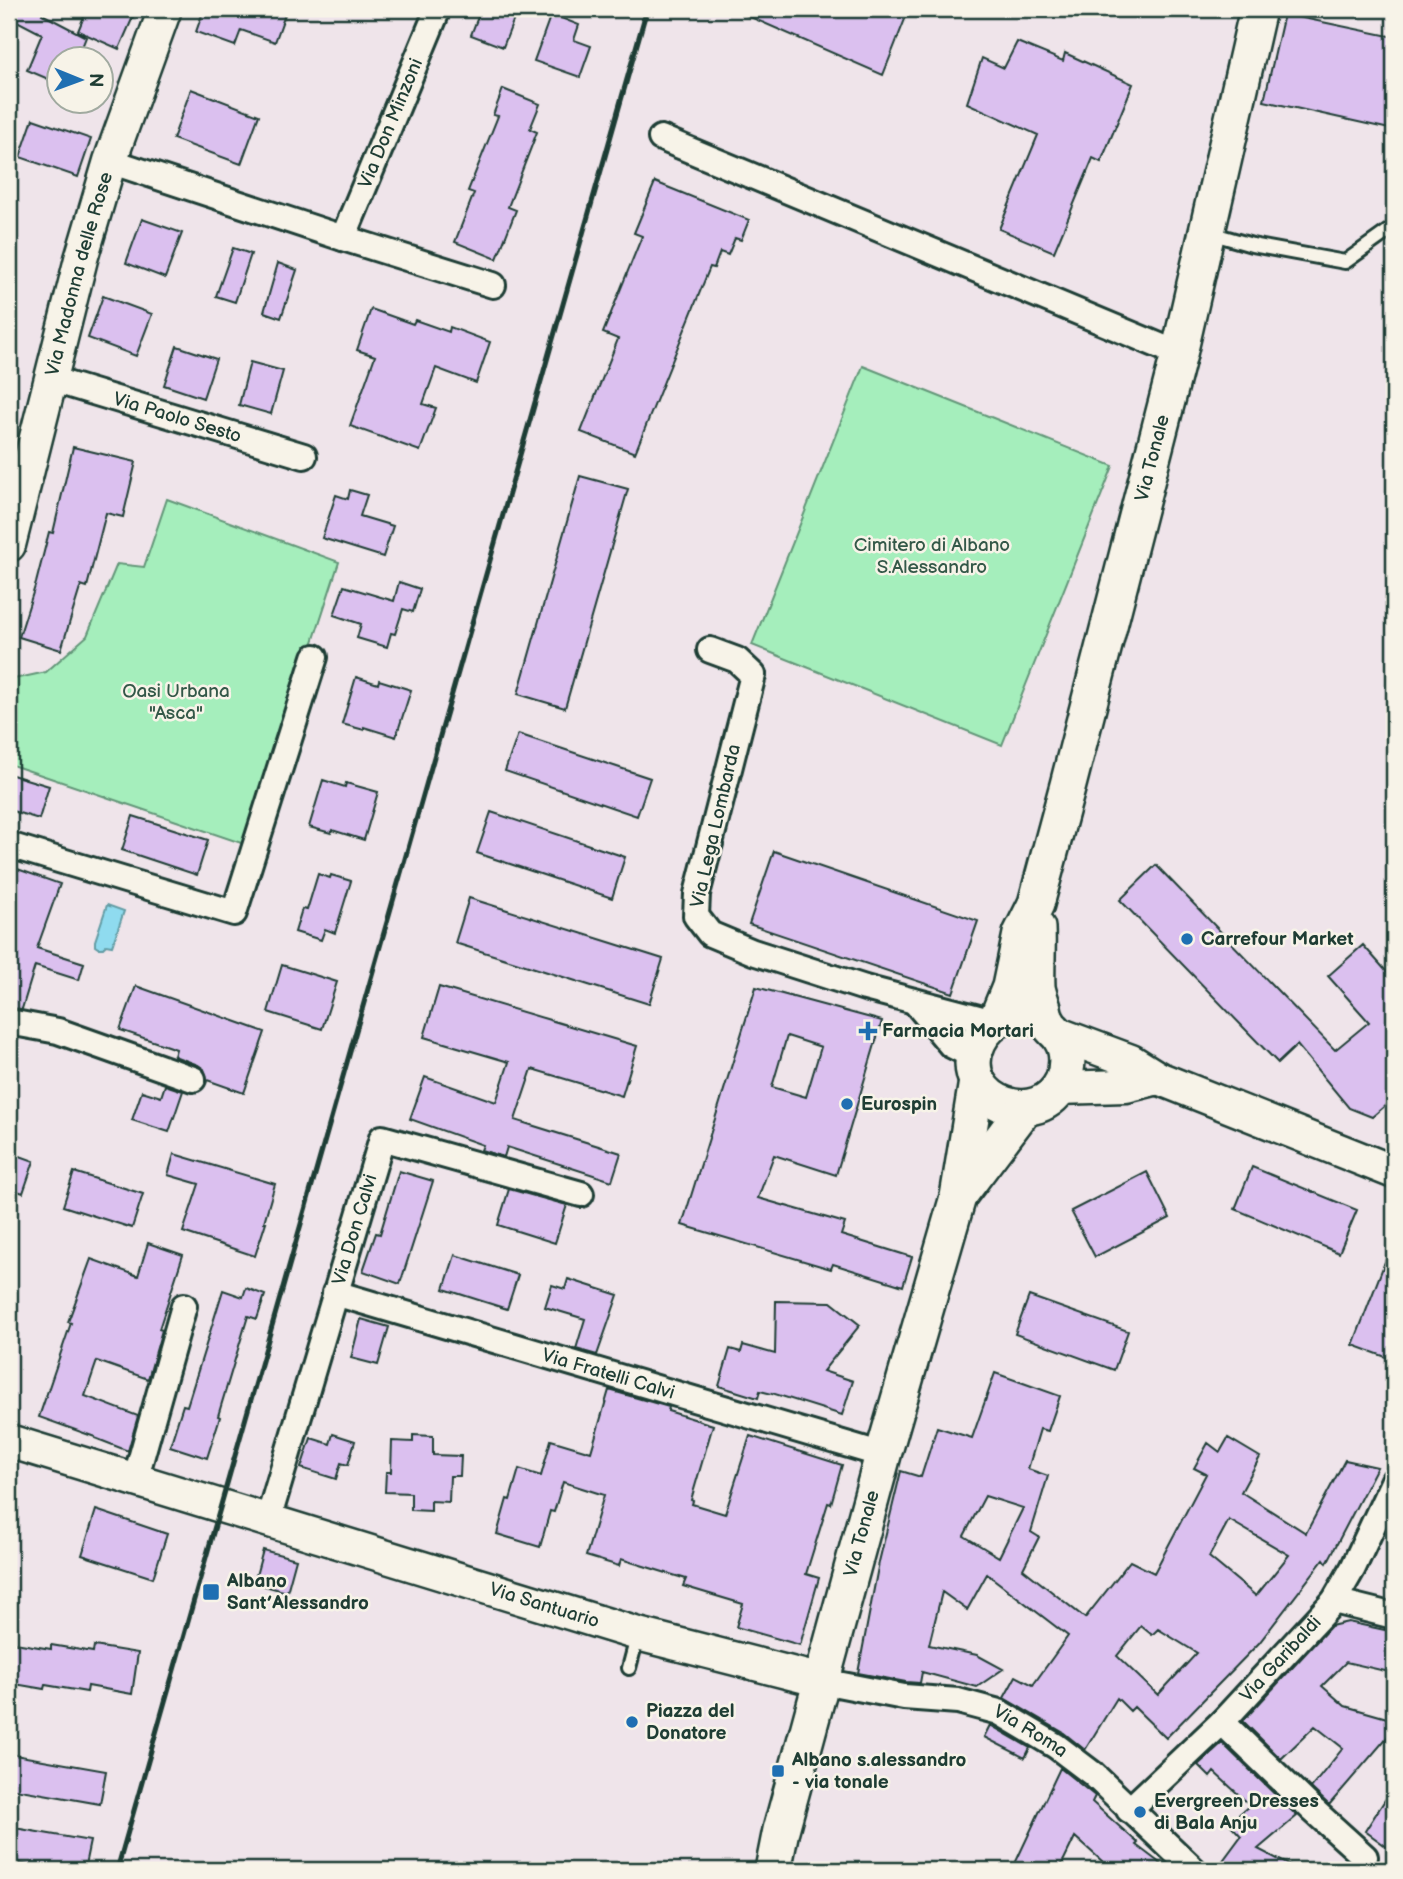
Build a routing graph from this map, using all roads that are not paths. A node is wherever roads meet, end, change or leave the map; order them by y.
1 (165, 9) edge
2 (438, 9) edge
3 (1258, 9) edge
4 (661, 138) dead end
5 (110, 161) junction
6 (1394, 227) edge
7 (1206, 232) junction
8 (343, 238) junction
9 (493, 285) dead end
10 (1179, 354) junction
11 (50, 379) junction
12 (304, 456) dead end
13 (9, 545) edge
14 (710, 650) dead end
15 (315, 657) dead end
16 (9, 845) edge
17 (1037, 904) junction
18 (915, 1002) junction
19 (995, 1021) junction
20 (9, 1022) edge
21 (1052, 1028) junction
22 (975, 1068) junction
23 (1158, 1078) junction
24 (193, 1079) dead end
25 (1058, 1088) junction
26 (1025, 1108) junction
27 (1394, 1172) edge
28 (581, 1194) dead end
29 (958, 1197) junction
30 (335, 1293) junction
31 (184, 1306) dead end
32 (9, 1441) edge
33 (883, 1455) junction
34 (135, 1480) junction
35 (1394, 1480) edge
36 (268, 1520) junction
37 (1334, 1601) junction
38 (1394, 1616) edge
39 (638, 1634) junction
40 (629, 1668) dead end
41 (822, 1681) junction
42 (1222, 1722) junction
43 (1129, 1810) junction
44 (1361, 1863) edge
45 (774, 1870) edge
46 (1194, 1870) edge

1 - 5 street, Via Madonna delle Rose
2 - 8 street, Via Don Minzoni
3 - 7 main road, Via Tonale
4 - 10 street
5 - 8 street
5 - 11 street, Via Madonna delle Rose
6 - 7 lane
7 - 10 main road, Via Tonale
8 - 9 street
10 - 17 main road, Via Tonale
11 - 12 street, Via Paolo Sesto
11 - 13 street, Via Madonna delle Rose
14 - 18 street, Via Lega Lombarda
15 - 16 street
17 - 19 main road, Via Tonale
17 - 21 main road, Via Tonale
18 - 19 street, Via Lega Lombarda
18 - 22 street
19 - 21 main road
19 - 22 main road, Via Tonale
20 - 24 street
21 - 23 street
21 - 25 main road, Via Tonale
22 - 26 main road
22 - 29 main road, Via Tonale
23 - 25 street
23 - 27 street
25 - 26 main road, Via Tonale
26 - 29 main road, Via Tonale
28 - 30 street, Via Don Calvi
29 - 33 main road, Via Tonale
30 - 33 street, Via Fratelli Calvi
30 - 36 street, Via Don Calvi
31 - 34 street
32 - 34 street, Via Santuario
33 - 41 main road, Via Tonale
34 - 36 street, Via Santuario
35 - 37 street, Via Garibaldi
36 - 39 street, Via Santuario
37 - 38 street
37 - 42 street, Via Garibaldi
39 - 40 lane
39 - 41 street, Via Santuario
41 - 43 street, Via Roma
41 - 45 main road, Via Tonale
42 - 43 street, Via Garibaldi
42 - 44 street
43 - 46 street, Via Roma

